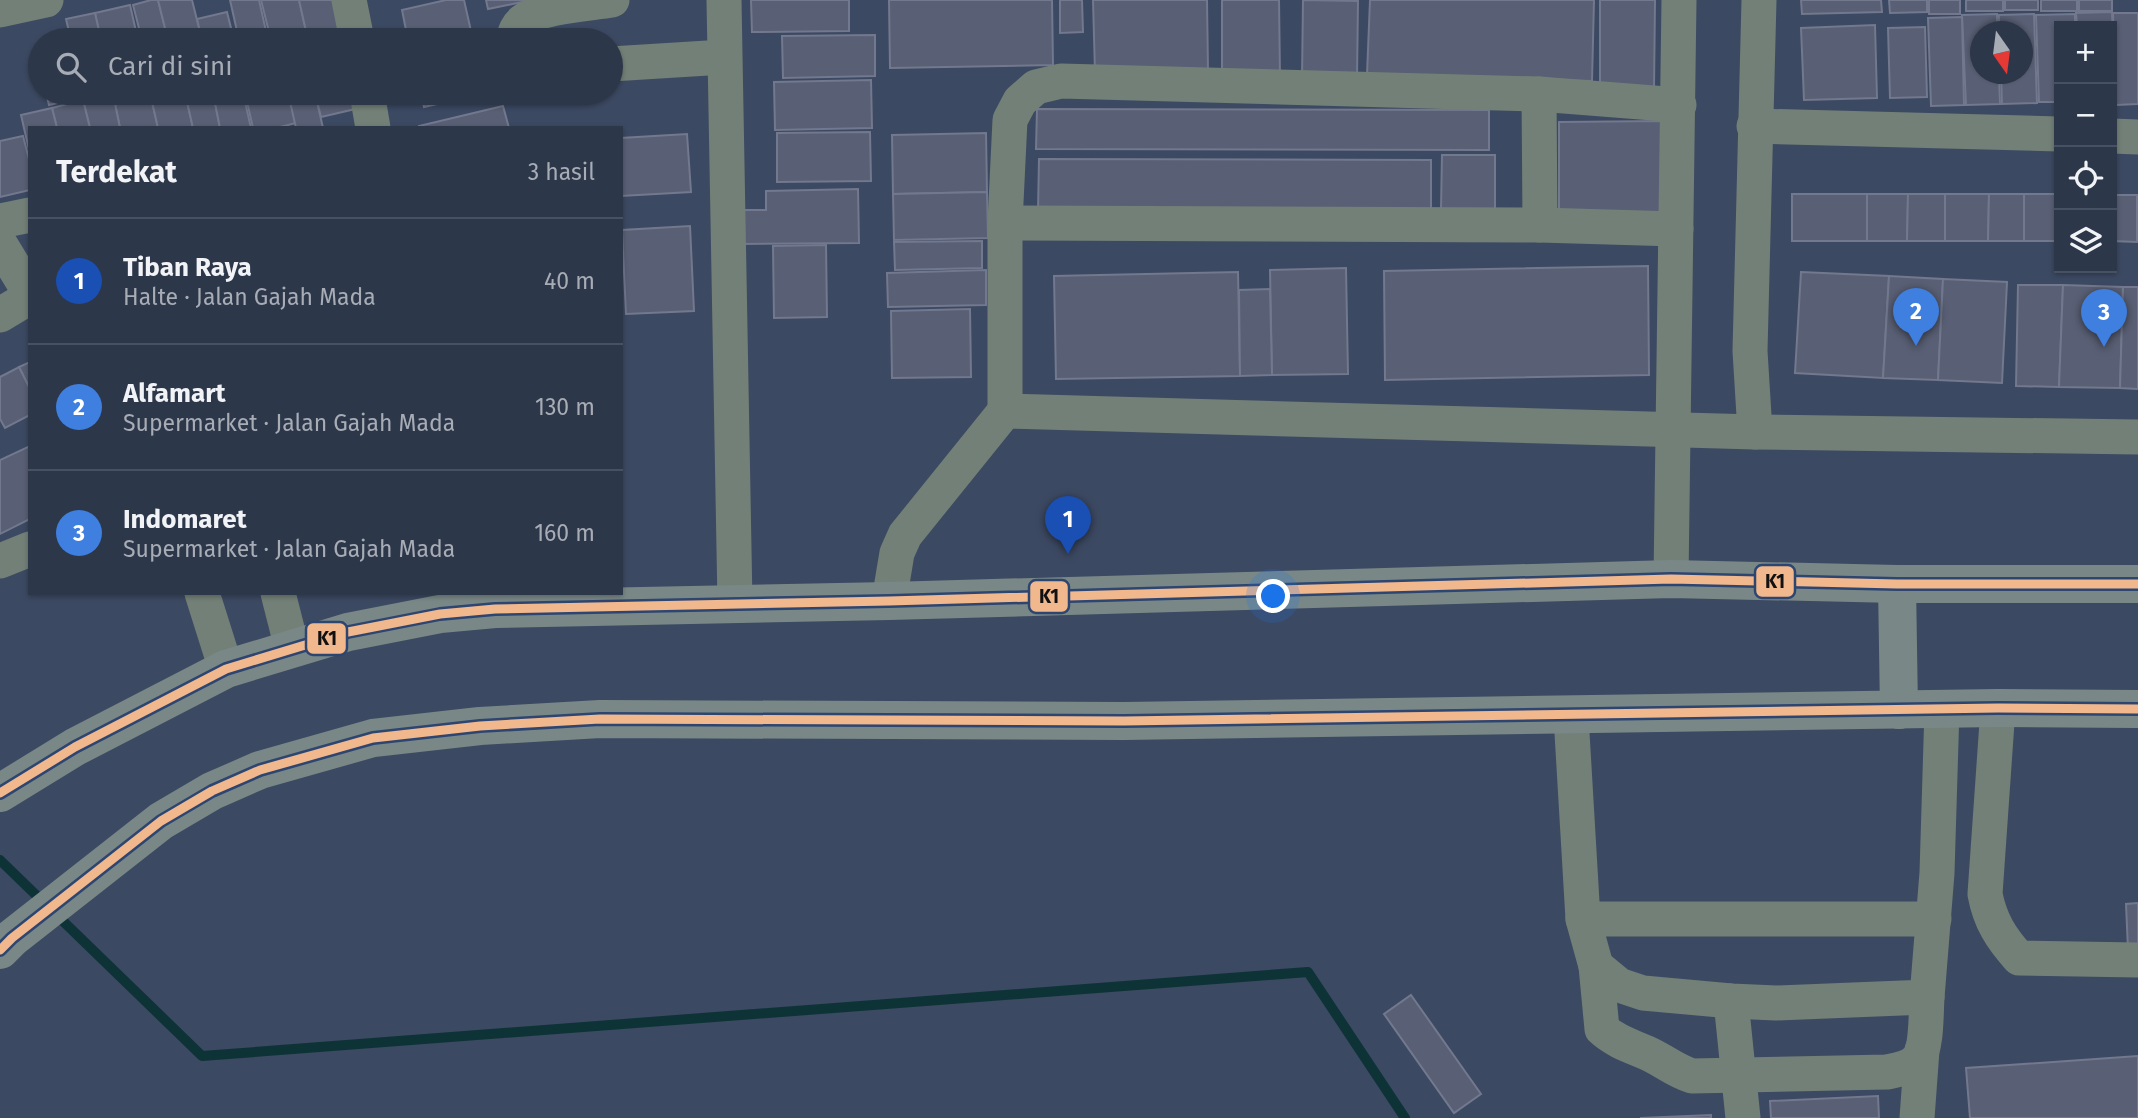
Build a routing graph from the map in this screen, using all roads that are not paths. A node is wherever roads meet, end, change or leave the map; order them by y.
1 (46, 0) edge
2 (349, 0) edge
3 (612, 0) edge
4 (724, 0) edge
5 (1679, 0) edge
6 (1759, 0) edge
7 (0, 10) edge
8 (355, 28) edge
9 (516, 28) edge
10 (724, 57) junction
11 (623, 63) edge
12 (1539, 94) junction
13 (369, 105) edge
14 (1679, 105) junction
15 (373, 126) edge
16 (1754, 126) junction
17 (2054, 134) edge
18 (2117, 136) edge
19 (2138, 136) edge
20 (28, 215) edge
21 (0, 221) edge
22 (1005, 223) junction
23 (1540, 225) junction
24 (1676, 229) junction
25 (0, 244) edge
26 (28, 292) edge
27 (28, 296) edge
28 (0, 315) edge
29 (1005, 411) junction
30 (1674, 430) junction
31 (1755, 432) junction
32 (2138, 437) edge
33 (28, 550) edge
34 (0, 561) edge
35 (1671, 579) junction
36 (1897, 584) junction
37 (2138, 584) edge
38 (203, 595) edge
39 (279, 595) edge
40 (889, 601) junction
41 (734, 604) junction
42 (292, 648) junction
43 (226, 669) junction
44 (1998, 708) junction
45 (1942, 709) junction
46 (2138, 709) edge
47 (1899, 710) junction
48 (1571, 716) junction
49 (0, 792) edge
50 (1937, 873) junction
51 (1986, 880) junction
52 (1583, 919) junction
53 (1934, 919) junction
54 (6, 944) edge
55 (2138, 960) edge
56 (1596, 966) junction
57 (1927, 997) junction
58 (1731, 1001) junction
59 (1922, 1049) junction
60 (1739, 1077) junction
61 (1743, 1118) edge
62 (1917, 1118) edge

1 - 7 street
2 - 8 street
3 - 9 street
4 - 10 street
5 - 14 street
6 - 16 street
10 - 11 street
10 - 41 street
12 - 14 street
12 - 22 street
12 - 23 street
13 - 15 street
14 - 24 street
16 - 17 street
16 - 31 street
18 - 19 street
20 - 21 street
22 - 23 street
22 - 29 street
23 - 24 street
24 - 30 street
25 - 26 street
27 - 28 street
29 - 30 street
29 - 40 street
30 - 31 street
30 - 35 street
31 - 32 street
33 - 34 street
35 - 36 highway
35 - 40 highway
36 - 37 highway
36 - 47 highway
38 - 43 street
39 - 42 street
40 - 41 highway
41 - 42 highway
42 - 43 highway
43 - 49 highway
44 - 45 highway
44 - 46 highway
44 - 51 street
45 - 47 highway
45 - 50 street
47 - 48 highway
48 - 52 street
48 - 54 highway
50 - 51 street
50 - 53 street
51 - 55 street
52 - 53 street
52 - 56 street
53 - 57 street
56 - 58 street
56 - 60 street
57 - 58 street
57 - 59 street
58 - 60 street
59 - 60 street
59 - 62 street
60 - 61 street

